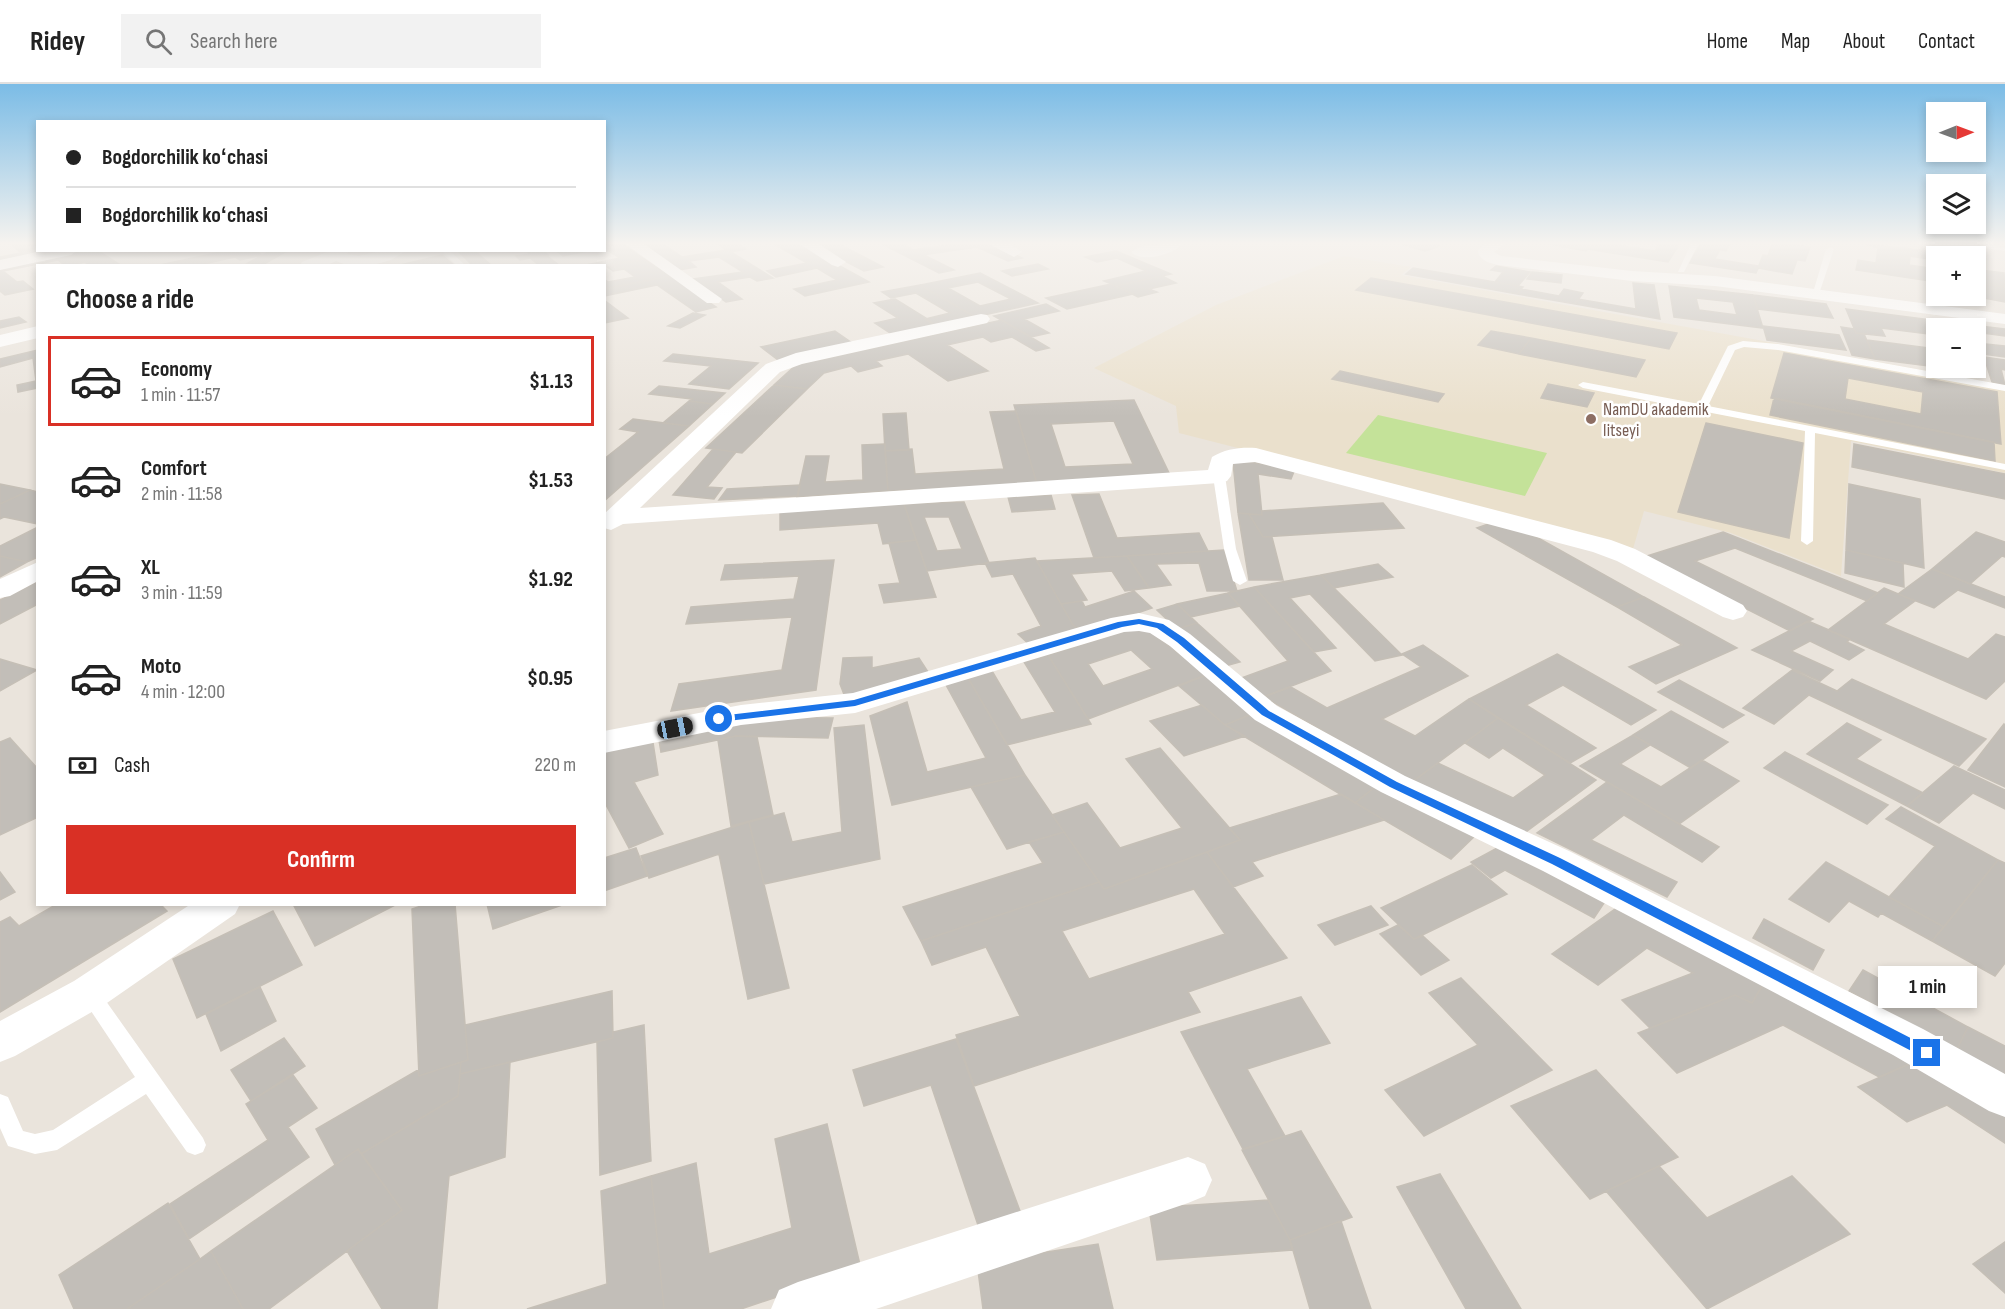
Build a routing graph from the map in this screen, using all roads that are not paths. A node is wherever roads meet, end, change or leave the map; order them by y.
1 (1867, 301) edge
2 (981, 319) dead end
3 (2005, 320) edge
4 (36, 332) edge
5 (0, 340) edge
6 (1583, 385) dead end
7 (2005, 388) edge
8 (1702, 408) junction
9 (1810, 429) junction
10 (2005, 468) edge
11 (1219, 476) junction
12 (611, 523) edge
13 (1808, 541) dead end
14 (36, 571) edge
15 (1240, 581) dead end
16 (0, 590) edge
17 (1733, 611) dead end
18 (606, 741) edge
19 (218, 906) edge
20 (89, 993) junction
21 (0, 1043) edge
22 (149, 1080) junction
23 (2005, 1097) edge
24 (0, 1104) edge
25 (195, 1145) dead end
26 (1188, 1180) dead end
27 (798, 1309) edge

1 - 3 street
2 - 12 street
4 - 5 main road
6 - 8 lane
7 - 8 lane
8 - 9 lane
9 - 10 lane
9 - 13 lane
11 - 12 street
11 - 15 lane
11 - 17 street
14 - 16 street
18 - 23 street
19 - 20 street
20 - 21 street
20 - 22 lane
22 - 24 lane
22 - 25 lane
26 - 27 street

